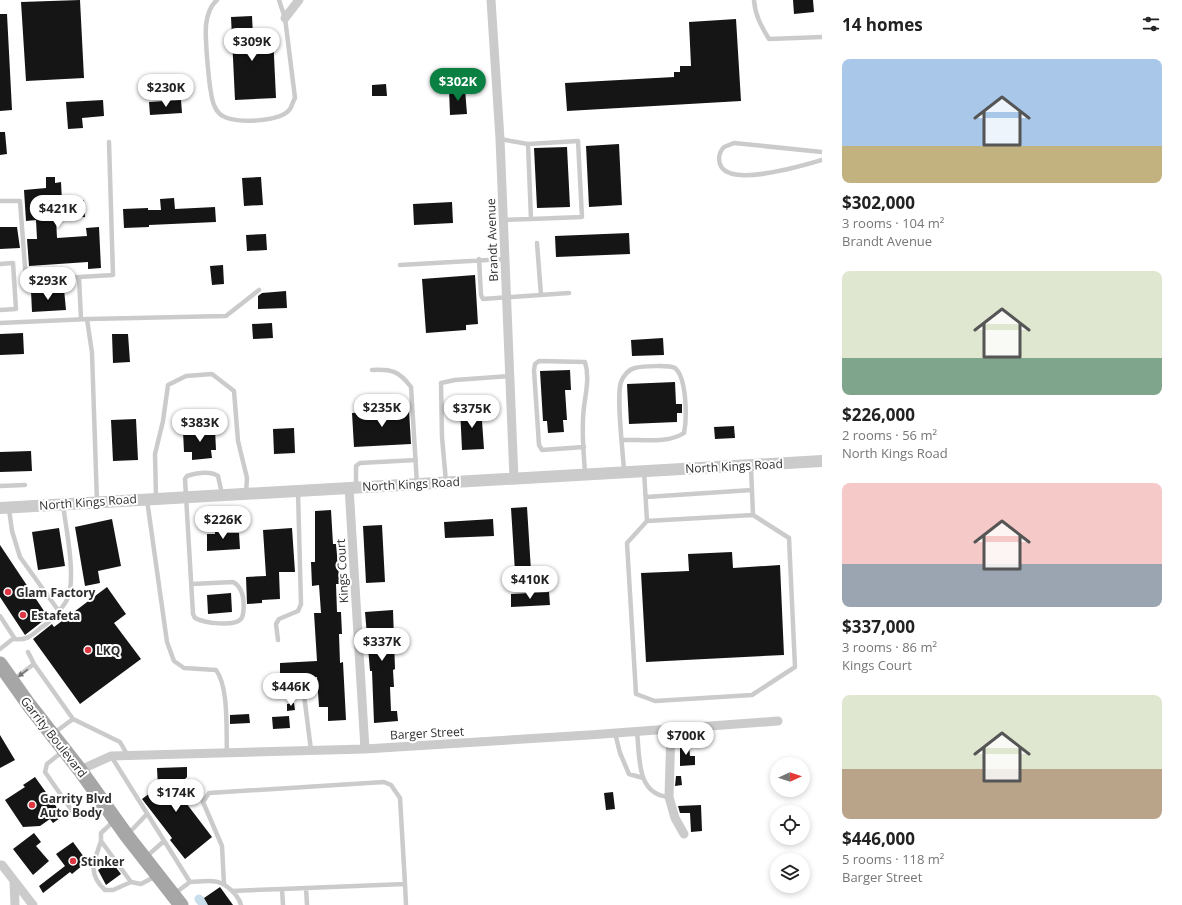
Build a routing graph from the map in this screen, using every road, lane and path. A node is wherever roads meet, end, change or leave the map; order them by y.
1 (217, 0) edge
2 (279, 0) edge
3 (298, 0) edge
4 (491, 0) edge
5 (754, 0) edge
6 (285, 18) junction
7 (822, 36) edge
8 (500, 139) junction
9 (109, 142) dead end
10 (528, 144) junction
11 (822, 152) edge
12 (822, 160) edge
13 (0, 201) edge
14 (531, 219) junction
15 (504, 220) junction
16 (537, 243) dead end
17 (505, 258) junction
18 (479, 260) junction
19 (0, 264) edge
20 (400, 265) dead end
21 (79, 277) junction
22 (259, 290) dead end
23 (569, 293) dead end
24 (541, 295) junction
25 (507, 298) junction
26 (0, 310) edge
27 (81, 319) junction
28 (87, 319) junction
29 (0, 323) edge
30 (372, 370) dead end
31 (510, 376) junction
32 (622, 440) junction
33 (584, 447) junction
34 (416, 460) junction
35 (822, 461) edge
36 (751, 465) junction
37 (644, 471) junction
38 (624, 472) junction
39 (585, 475) junction
40 (514, 479) junction
41 (446, 482) junction
42 (417, 484) junction
43 (25, 485) dead end
44 (0, 486) edge
45 (353, 487) junction
46 (298, 490) junction
47 (752, 490) junction
48 (246, 493) junction
49 (222, 494) junction
50 (186, 496) junction
51 (646, 497) junction
52 (151, 498) junction
53 (98, 502) junction
54 (63, 504) junction
55 (5, 508) edge
56 (753, 515) junction
57 (647, 521) junction
58 (192, 584) junction
59 (58, 610) junction
60 (0, 616) edge
61 (14, 638) junction
62 (278, 640) dead end
63 (0, 649) edge
64 (28, 652) dead end
65 (0, 664) edge
66 (34, 664) junction
67 (12, 681) junction
68 (282, 684) dead end
69 (73, 719) junction
70 (778, 721) dead end
71 (671, 729) junction
72 (637, 732) junction
73 (615, 733) junction
74 (52, 734) junction
75 (365, 749) junction
76 (65, 750) junction
77 (311, 750) junction
78 (226, 753) junction
79 (111, 756) junction
80 (128, 756) junction
81 (80, 770) junction
82 (643, 778) junction
83 (669, 796) junction
84 (104, 803) junction
85 (147, 814) junction
86 (115, 820) junction
87 (684, 834) dead end
88 (127, 836) junction
89 (101, 841) junction
90 (164, 841) junction
91 (144, 858) junction
92 (0, 865) edge
93 (158, 875) junction
94 (14, 881) junction
95 (131, 882) junction
96 (190, 882) junction
97 (224, 884) junction
98 (404, 884) junction
99 (306, 888) junction
100 (282, 889) junction
101 (232, 891) junction
102 (177, 900) edge
103 (15, 905) edge
104 (32, 905) edge
105 (241, 905) edge
106 (283, 905) edge
107 (307, 905) edge
108 (406, 905) edge

1 - 6 lane
2 - 6 lane
3 - 6 street
4 - 8 street, Brandt Avenue
5 - 7 lane
8 - 10 lane
8 - 15 street, Brandt Avenue
9 - 21 lane
10 - 14 lane
10 - 14 lane
11 - 12 lane
13 - 21 lane
14 - 15 lane
15 - 17 street, Brandt Avenue
16 - 24 lane
17 - 18 lane
17 - 25 street, Brandt Avenue
18 - 20 lane
18 - 25 lane
19 - 26 lane
21 - 27 lane
22 - 28 lane
23 - 24 lane
24 - 25 lane
25 - 31 street, Brandt Avenue
27 - 28 lane
27 - 29 lane
28 - 53 lane
30 - 34 lane
31 - 40 street, Brandt Avenue
31 - 41 lane
32 - 32 lane
32 - 38 lane
33 - 33 lane
33 - 39 lane
34 - 42 lane
34 - 45 lane
35 - 36 street, North Kings Road
36 - 37 street, North Kings Road
36 - 47 lane
37 - 38 street, North Kings Road
37 - 51 lane
38 - 39 street, North Kings Road
39 - 40 street, North Kings Road
40 - 41 street, North Kings Road
41 - 42 street, North Kings Road
42 - 45 street, North Kings Road
43 - 44 lane
45 - 46 street, North Kings Road
45 - 75 street, Kings Court
46 - 48 street, North Kings Road
46 - 62 lane
47 - 51 lane
47 - 56 lane
48 - 49 street, North Kings Road
48 - 52 lane
49 - 50 street, North Kings Road
49 - 50 lane
50 - 52 street, North Kings Road
50 - 58 lane
51 - 57 lane
52 - 53 street, North Kings Road
52 - 78 lane
53 - 54 street, North Kings Road
54 - 55 street, North Kings Road
54 - 59 lane
55 - 59 lane
56 - 57 lane
56 - 57 lane
58 - 58 lane
59 - 61 lane
60 - 61 lane
61 - 63 lane
64 - 66 lane
65 - 67 main road, Garrity Boulevard
66 -> 67 lane
66 - 69 lane
67 - 74 main road, Garrity Boulevard
68 - 77 lane
69 - 74 lane
69 - 80 lane
70 - 71 street, Barger Street
71 - 72 street, Barger Street
71 - 83 street
72 - 73 street, Barger Street
72 - 82 lane
73 - 75 street, Barger Street
73 - 82 lane
74 - 76 main road, Garrity Boulevard
75 - 77 street, Barger Street
76 - 81 main road, Garrity Boulevard
76 - 84 lane
77 - 78 street, Barger Street
78 - 80 street, Barger Street
79 - 80 street, Barger Street
79 - 81 street, Barger Street
79 - 85 lane
81 - 84 main road, Garrity Boulevard
82 - 83 lane
83 - 87 street
84 - 86 main road, Garrity Boulevard
85 - 88 lane
85 - 90 lane
86 - 88 main road, Garrity Boulevard
86 - 89 lane
88 - 91 main road, Garrity Boulevard
89 - 95 lane
89 - 95 lane
90 - 91 lane
90 - 96 lane
91 - 93 main road, Garrity Boulevard
92 - 94 street
93 - 95 lane
93 - 102 main road, Garrity Boulevard
94 - 103 street
94 - 104 street
96 - 97 lane
96 - 102 lane
97 - 98 lane
97 - 101 lane
98 - 99 lane
98 - 108 lane
99 - 100 lane
99 - 107 lane
100 - 101 lane
100 - 106 lane
101 - 105 lane

